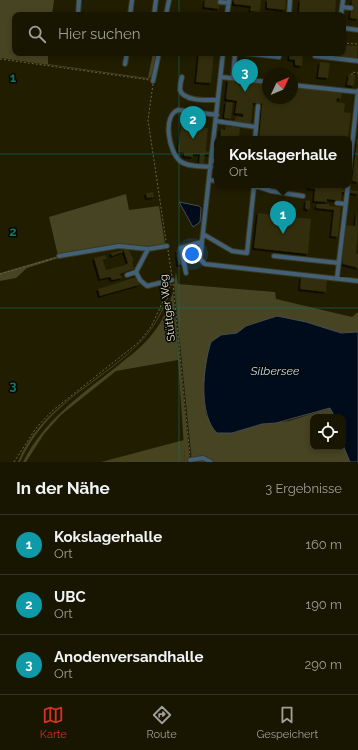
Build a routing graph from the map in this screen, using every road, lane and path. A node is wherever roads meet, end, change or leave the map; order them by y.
1 (79, 0) edge
2 (132, 0) edge
3 (156, 0) edge
4 (169, 0) edge
5 (290, 0) edge
6 (343, 0) edge
7 (229, 1) edge
8 (220, 2) dead end
9 (342, 8) junction
10 (351, 8) dead end
11 (78, 12) edge
12 (130, 12) edge
13 (154, 12) edge
14 (167, 12) edge
15 (227, 12) edge
16 (289, 12) edge
17 (341, 12) edge
18 (346, 28) edge
19 (358, 30) edge
20 (346, 43) edge
21 (358, 44) edge
22 (126, 56) edge
23 (158, 56) edge
24 (223, 56) edge
25 (235, 56) edge
26 (270, 56) edge
27 (279, 56) edge
28 (315, 56) dead end
29 (0, 59) edge
30 (358, 61) edge
31 (126, 64) dead end
32 (358, 73) edge
33 (352, 75) dead end
34 (182, 77) dead end
35 (221, 77) junction
36 (233, 78) junction
37 (153, 81) junction
38 (262, 81) edge
39 (298, 86) edge
40 (358, 92) edge
41 (218, 100) junction
42 (258, 106) dead end
43 (217, 115) junction
44 (216, 122) junction
45 (256, 127) junction
46 (214, 136) edge
47 (255, 136) edge
48 (214, 138) edge
49 (214, 160) edge
50 (352, 160) edge
51 (211, 161) junction
52 (211, 167) junction
53 (209, 180) junction
54 (214, 181) edge
55 (253, 188) edge
56 (262, 188) edge
57 (348, 188) edge
58 (303, 196) dead end
59 (337, 203) dead end
60 (345, 204) junction
61 (203, 234) junction
62 (202, 242) junction
63 (167, 246) junction
64 (148, 249) junction
65 (59, 256) joint
66 (274, 256) dead end
67 (339, 263) junction
68 (136, 272) junction
69 (186, 273) dead end
70 (0, 274) edge
71 (128, 275) dead end
72 (337, 278) junction
73 (172, 280) junction
74 (358, 281) edge
75 (190, 460) joint
76 (14, 462) edge
77 (211, 462) edge

1 - 11 lane
2 - 12 lane
3 - 13 lane
4 - 14 lane
5 - 16 lane
6 - 9 lane
7 - 8 lane
7 - 15 lane
9 - 10 lane
9 - 17 lane
18 - 19 lane
20 - 21 path
22 - 31 lane
23 - 37 lane
24 - 35 lane
25 - 36 lane
26 - 27 lane
28 - 30 lane
29 - 37 path
32 - 33 path
34 - 41 lane
35 - 36 lane
35 - 41 lane
36 - 38 lane
37 - 63 path, Stüttger Weg
39 - 40 lane
40 - 50 lane
41 - 43 lane
42 - 45 lane
43 - 44 lane
43 - 52 lane
44 - 45 lane
44 - 46 lane
45 - 47 lane
48 - 51 lane
49 - 51 lane
51 - 52 lane
52 - 53 lane
53 - 54 lane
53 - 61 lane
55 - 61 lane
56 - 58 lane
57 - 60 lane
59 - 60 lane
60 - 67 lane
61 - 62 lane
62 - 69 lane
62 - 72 lane
63 - 64 lane
63 - 73 path, Stüttger Weg
64 - 65 lane
64 - 68 lane
65 - 70 path
66 - 67 lane
67 - 72 lane
68 - 71 lane
68 - 73 lane
72 - 74 lane
73 - 75 path, Stüttger Weg
73 - 76 path
75 - 77 lane

